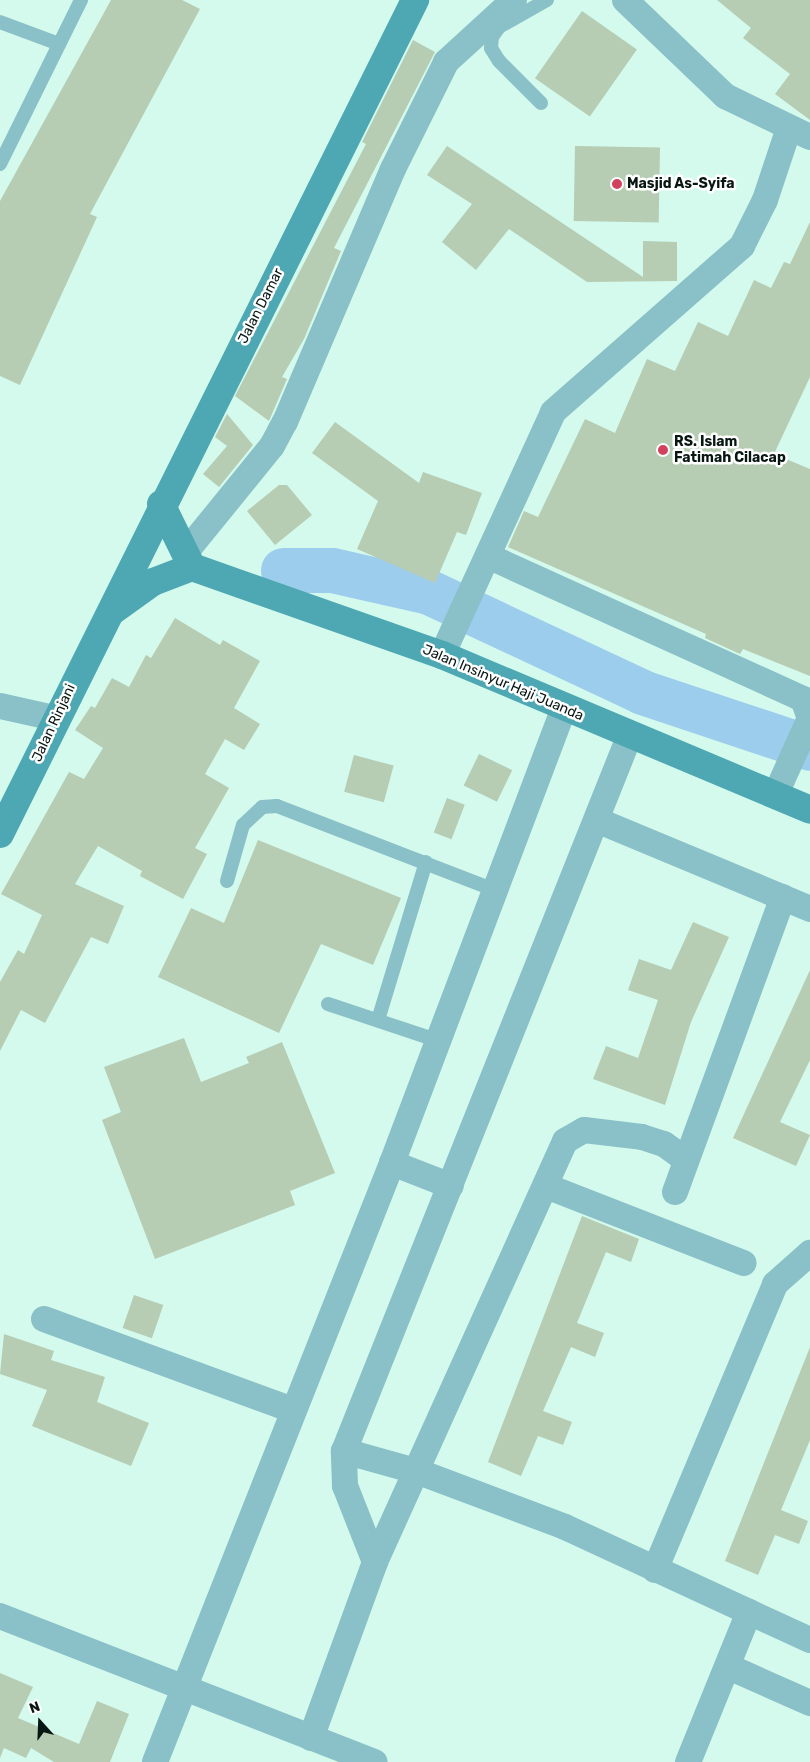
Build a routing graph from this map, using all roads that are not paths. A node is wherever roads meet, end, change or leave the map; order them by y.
1 (81, 0) edge
2 (416, 0) edge
3 (514, 0) edge
4 (547, 0) edge
5 (625, 0) edge
6 (0, 22) edge
7 (59, 44) junction
8 (540, 103) dead end
9 (799, 134) edge
10 (0, 164) edge
11 (162, 504) junction
12 (490, 556) junction
13 (189, 560) junction
14 (110, 612) junction
15 (442, 655) junction
16 (0, 706) edge
17 (564, 709) junction
18 (54, 718) junction
19 (629, 737) junction
20 (775, 796) junction
21 (810, 810) edge
22 (599, 821) junction
23 (0, 834) edge
24 (426, 862) junction
25 (227, 881) dead end
26 (495, 890) junction
27 (783, 897) junction
28 (810, 909) edge
29 (328, 1004) dead end
30 (378, 1020) junction
31 (436, 1040) junction
32 (686, 1160) junction
33 (392, 1163) junction
34 (451, 1186) junction
35 (546, 1186) junction
36 (674, 1192) dead end
37 (810, 1253) edge
38 (743, 1263) dead end
39 (44, 1319) dead end
40 (292, 1410) junction
41 (344, 1451) junction
42 (418, 1472) junction
43 (375, 1562) junction
44 (655, 1570) junction
45 (749, 1612) junction
46 (0, 1616) edge
47 (810, 1640) edge
48 (728, 1667) junction
49 (182, 1689) junction
50 (810, 1703) edge
51 (311, 1738) junction
52 (155, 1762) edge
53 (375, 1762) edge
54 (688, 1762) edge

1 - 7 lane
2 - 11 street, Jalan Damar
3 - 13 street
4 - 8 lane
5 - 9 street
6 - 7 lane
7 - 10 lane
9 - 12 street
11 - 13 street
11 - 14 street, Jalan Damar
12 - 15 street
12 - 20 street
13 - 14 street
13 - 15 street, Jalan Insinyur Haji Juanda
14 - 18 street, Jalan Rinjani
15 - 17 street, Jalan Insinyur Haji Juanda
16 - 18 street
17 - 19 street, Jalan Insinyur Haji Juanda
17 - 26 street
18 - 23 street, Jalan Rinjani
19 - 20 street, Jalan Insinyur Haji Juanda
19 - 22 street
20 - 21 street, Jalan Insinyur Haji Juanda
22 - 27 street
22 - 34 street
24 - 25 lane
24 - 26 lane
24 - 30 lane
26 - 31 street
27 - 28 street
27 - 32 street
29 - 30 lane
30 - 31 lane
31 - 33 street
32 - 35 street
32 - 36 street
33 - 34 street
33 - 40 street
34 - 41 street
35 - 38 street
35 - 42 street
37 - 44 street
39 - 40 street
40 - 49 street
41 - 42 street
41 - 43 street
42 - 43 street
42 - 44 street
43 - 51 street
44 - 45 street
45 - 47 street
45 - 48 street
46 - 49 street
48 - 50 street
48 - 54 street
49 - 51 street
49 - 52 street
51 - 53 street

